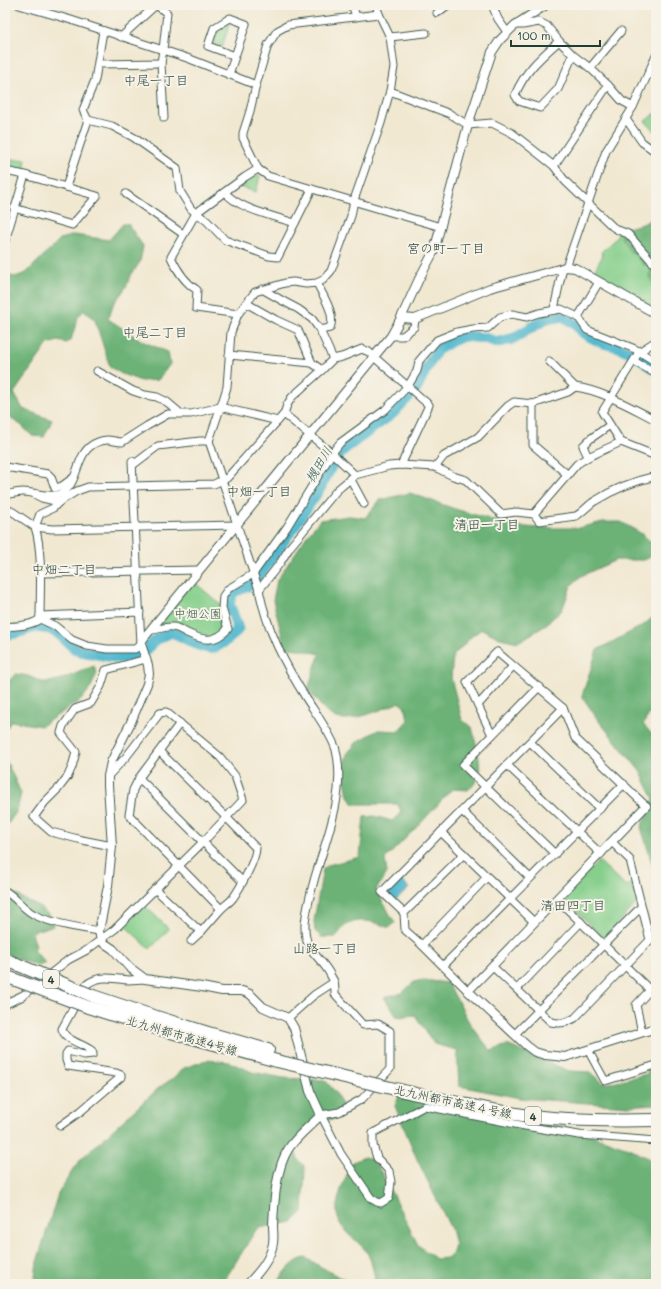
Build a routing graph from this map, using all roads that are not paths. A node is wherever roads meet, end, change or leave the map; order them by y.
1 (19, 5) edge
2 (156, 5) edge
3 (346, 5) edge
4 (376, 5) edge
5 (448, 5) edge
6 (492, 5) edge
7 (546, 5) edge
8 (437, 13) dead end
9 (379, 14) junction
10 (356, 17) junction
11 (515, 25) junction
12 (103, 30) junction
13 (621, 31) dead end
14 (507, 32) junction
15 (426, 33) dead end
16 (121, 37) junction
17 (390, 38) junction
18 (559, 41) junction
19 (163, 50) junction
20 (573, 55) junction
21 (235, 56) junction
22 (656, 56) edge
23 (161, 63) junction
24 (98, 64) junction
25 (590, 68) junction
26 (229, 74) junction
27 (256, 85) junction
28 (608, 85) junction
29 (390, 91) junction
30 (633, 107) junction
31 (164, 118) dead end
32 (626, 119) junction
33 (88, 120) junction
34 (468, 125) junction
35 (656, 152) edge
36 (554, 166) junction
37 (258, 169) junction
38 (5, 171) edge
39 (25, 175) junction
40 (66, 187) junction
41 (312, 189) junction
42 (225, 192) junction
43 (126, 194) dead end
44 (354, 200) junction
45 (588, 203) junction
46 (14, 208) junction
47 (196, 213) junction
48 (295, 222) junction
49 (441, 227) junction
50 (183, 234) junction
51 (5, 241) edge
52 (656, 266) edge
53 (564, 267) junction
54 (599, 282) junction
55 (317, 283) junction
56 (262, 289) junction
57 (246, 303) junction
58 (554, 310) junction
59 (238, 314) junction
60 (656, 314) edge
61 (578, 317) junction
62 (402, 318) junction
63 (415, 319) junction
64 (320, 330) junction
65 (391, 336) junction
66 (656, 342) edge
67 (229, 355) junction
68 (374, 357) junction
69 (636, 357) junction
70 (333, 359) junction
71 (549, 361) dead end
72 (312, 362) junction
73 (656, 362) edge
74 (322, 370) junction
75 (97, 371) dead end
76 (656, 374) edge
77 (575, 387) junction
78 (412, 390) junction
79 (610, 398) junction
80 (533, 404) junction
81 (220, 407) junction
82 (180, 413) junction
83 (284, 414) junction
84 (656, 420) edge
85 (278, 421) junction
86 (610, 425) junction
87 (310, 436) junction
88 (209, 441) junction
89 (621, 442) junction
90 (332, 454) junction
91 (656, 456) edge
92 (588, 457) junction
93 (401, 465) junction
94 (5, 467) edge
95 (435, 467) junction
96 (568, 475) junction
97 (352, 476) junction
98 (656, 476) edge
99 (73, 478) junction
100 (222, 481) junction
101 (134, 485) junction
102 (34, 494) junction
103 (5, 495) edge
104 (59, 502) junction
105 (364, 504) dead end
106 (5, 508) edge
107 (534, 514) junction
108 (237, 525) junction
109 (136, 526) junction
110 (35, 527) junction
111 (199, 570) junction
112 (138, 572) junction
113 (40, 574) junction
114 (253, 574) junction
115 (258, 587) junction
116 (140, 612) junction
117 (40, 618) junction
118 (5, 627) edge
119 (151, 630) junction
120 (142, 646) junction
121 (146, 657) junction
122 (513, 666) junction
123 (539, 687) junction
124 (478, 705) junction
125 (564, 708) junction
126 (180, 723) junction
127 (492, 735) junction
128 (530, 742) junction
129 (160, 752) junction
130 (507, 765) junction
131 (108, 776) junction
132 (139, 778) junction
133 (624, 784) junction
134 (486, 787) junction
135 (646, 806) joint
136 (600, 809) junction
137 (462, 811) junction
138 (226, 817) junction
139 (577, 831) junction
140 (441, 832) junction
141 (203, 842) junction
142 (612, 842) junction
143 (112, 846) junction
144 (464, 854) junction
145 (555, 854) junction
146 (601, 854) junction
147 (179, 866) junction
148 (487, 877) junction
149 (530, 878) junction
150 (242, 881) junction
151 (155, 889) junction
152 (5, 892) edge
153 (510, 899) junction
154 (557, 899) junction
155 (641, 907) junction
156 (221, 909) junction
157 (404, 913) junction
158 (534, 922) junction
159 (581, 922) junction
160 (99, 931) junction
161 (201, 932) junction
162 (101, 941) junction
163 (191, 941) dead end
164 (604, 944) junction
165 (422, 945) junction
166 (7, 960) edge
167 (443, 966) junction
168 (492, 966) junction
169 (626, 966) junction
170 (5, 976) edge
171 (145, 979) junction
172 (334, 982) junction
173 (517, 989) junction
174 (468, 991) junction
175 (22, 996) joint
176 (5, 1004) edge
177 (538, 1010) junction
178 (288, 1018) junction
179 (656, 1028) edge
180 (642, 1032) junction
181 (515, 1034) junction
182 (588, 1050) junction
183 (278, 1057) junction
184 (656, 1065) edge
185 (413, 1089) junction
186 (656, 1112) edge
187 (321, 1115) junction
188 (656, 1120) edge
189 (60, 1126) dead end
190 (656, 1141) edge
191 (248, 1284) edge

1 - 12 street
2 - 16 street
2 - 19 street
3 - 10 street
4 - 9 street
5 - 8 street
6 - 14 street
7 - 11 street
9 - 10 street
9 - 17 street
10 - 27 street
11 - 14 street
11 - 18 street
12 - 16 street
12 - 24 street
13 - 25 street
14 - 34 street
15 - 17 street
16 - 19 street
17 - 29 street
18 - 20 street
18 - 20 street
19 - 23 street
19 - 26 street
20 - 25 street
21 - 21 street
21 - 26 street
22 - 30 street
23 - 24 street
23 - 31 street
24 - 33 street
25 - 28 street
26 - 27 street
27 - 37 street
28 - 30 street
28 - 36 street
29 - 34 street
29 - 44 street
30 - 32 street
32 - 35 street
32 - 45 street
33 - 40 street
33 - 47 street
34 - 36 street
34 - 49 street
36 - 45 street
37 - 41 street
37 - 42 street
38 - 39 street
39 - 40 street
39 - 46 street
40 - 46 street
41 - 44 street
41 - 48 street
42 - 47 street
42 - 48 street
43 - 50 street
44 - 49 street
44 - 55 street
45 - 52 street
45 - 53 street
46 - 51 street
47 - 48 street
47 - 50 street
49 - 62 street
50 - 59 street
53 - 54 street
53 - 58 street
53 - 63 street
54 - 60 street
54 - 61 street
55 - 56 street
55 - 64 street
56 - 57 street
56 - 64 street
57 - 59 street
57 - 72 street
58 - 61 street
58 - 78 street
59 - 67 street
61 - 69 street
62 - 63 street
62 - 65 street
63 - 65 street
64 - 70 street
65 - 68 street
66 - 69 street
67 - 72 street
67 - 81 street
68 - 70 street
68 - 78 street
68 - 87 street
69 - 73 street
69 - 76 street
69 - 79 street
70 - 74 street
71 - 77 street
72 - 74 street
74 - 83 street
75 - 82 street
77 - 79 street
77 - 80 street
78 - 90 street
78 - 93 street
79 - 84 street
79 - 86 street
80 - 95 street
80 - 96 street
81 - 82 street
81 - 85 street
81 - 88 street
82 - 99 street
83 - 85 street
83 - 87 street
85 - 100 street
86 - 89 street
86 - 92 street
87 - 90 street
87 - 108 street
88 - 100 street
88 - 101 street
89 - 91 street
89 - 92 street
90 - 97 street
90 - 114 street
92 - 96 street
93 - 95 street
93 - 97 street
94 - 99 street
95 - 107 street
96 - 107 street
97 - 105 street
97 - 115 street
98 - 107 street
99 - 102 street
100 - 101 street
100 - 108 street
101 - 104 street
101 - 109 street
102 - 103 street
102 - 104 street
104 - 110 street
106 - 110 street
108 - 109 street
108 - 111 street
108 - 114 street
109 - 110 street
109 - 112 street
110 - 113 street
111 - 112 street
111 - 119 street
112 - 113 street
112 - 116 street
113 - 117 street
114 - 115 street
114 - 119 street
115 - 172 street
116 - 117 street
116 - 120 street
117 - 118 street
117 - 120 street
119 - 120 street
120 - 121 street
121 - 131 street
121 - 143 street
122 - 123 street
122 - 124 street
122 - 124 street
123 - 125 street
123 - 127 street
124 - 127 street
125 - 128 street
125 - 133 street
126 - 129 street
126 - 131 street
126 - 138 street
127 - 134 street
128 - 130 street
128 - 136 street
129 - 132 street
129 - 138 street
130 - 134 street
130 - 139 street
131 - 143 street
132 - 141 street
132 - 147 street
133 - 135 street
133 - 136 street
134 - 137 street
134 - 145 street
135 - 142 street
136 - 139 street
137 - 140 street
137 - 149 street
138 - 141 street
138 - 150 street
139 - 145 street
139 - 146 street
140 - 144 street
140 - 157 street
141 - 147 street
141 - 150 street
142 - 146 street
142 - 155 street
143 - 160 street
144 - 148 street
144 - 157 street
145 - 149 street
146 - 154 street
147 - 151 street
147 - 156 street
148 - 153 street
148 - 165 street
149 - 153 street
150 - 156 street
151 - 161 street
151 - 162 street
152 - 160 street
153 - 158 street
153 - 167 street
154 - 158 street
154 - 159 street
155 - 164 street
155 - 169 street
156 - 161 street
157 - 165 street
158 - 168 street
159 - 164 street
159 - 173 street
160 - 162 street
161 - 163 street
162 - 171 street
162 - 175 street
164 - 169 street
164 - 177 street
165 - 167 street
166 - 183 highway, 北九州都市高速4号線 / 4, bridge
167 - 174 street
168 - 173 street
168 - 174 street
169 - 177 street
169 - 180 street
170 - 183 highway, 北九州都市高速4号線 / 4, bridge
171 - 178 street
171 - 189 street
172 - 178 street
172 - 187 street
173 - 177 street
174 - 181 street
175 - 176 street
177 - 181 street
178 - 187 street
179 - 180 street
180 - 182 street
181 - 182 street
182 - 184 street
183 - 185 highway, 北九州都市高速４号線 / 4, bridge
185 - 186 highway, 北九州都市高速４号線 / 4
185 - 188 highway, 北九州都市高速４号線 / 4
187 - 190 street
187 - 191 street

